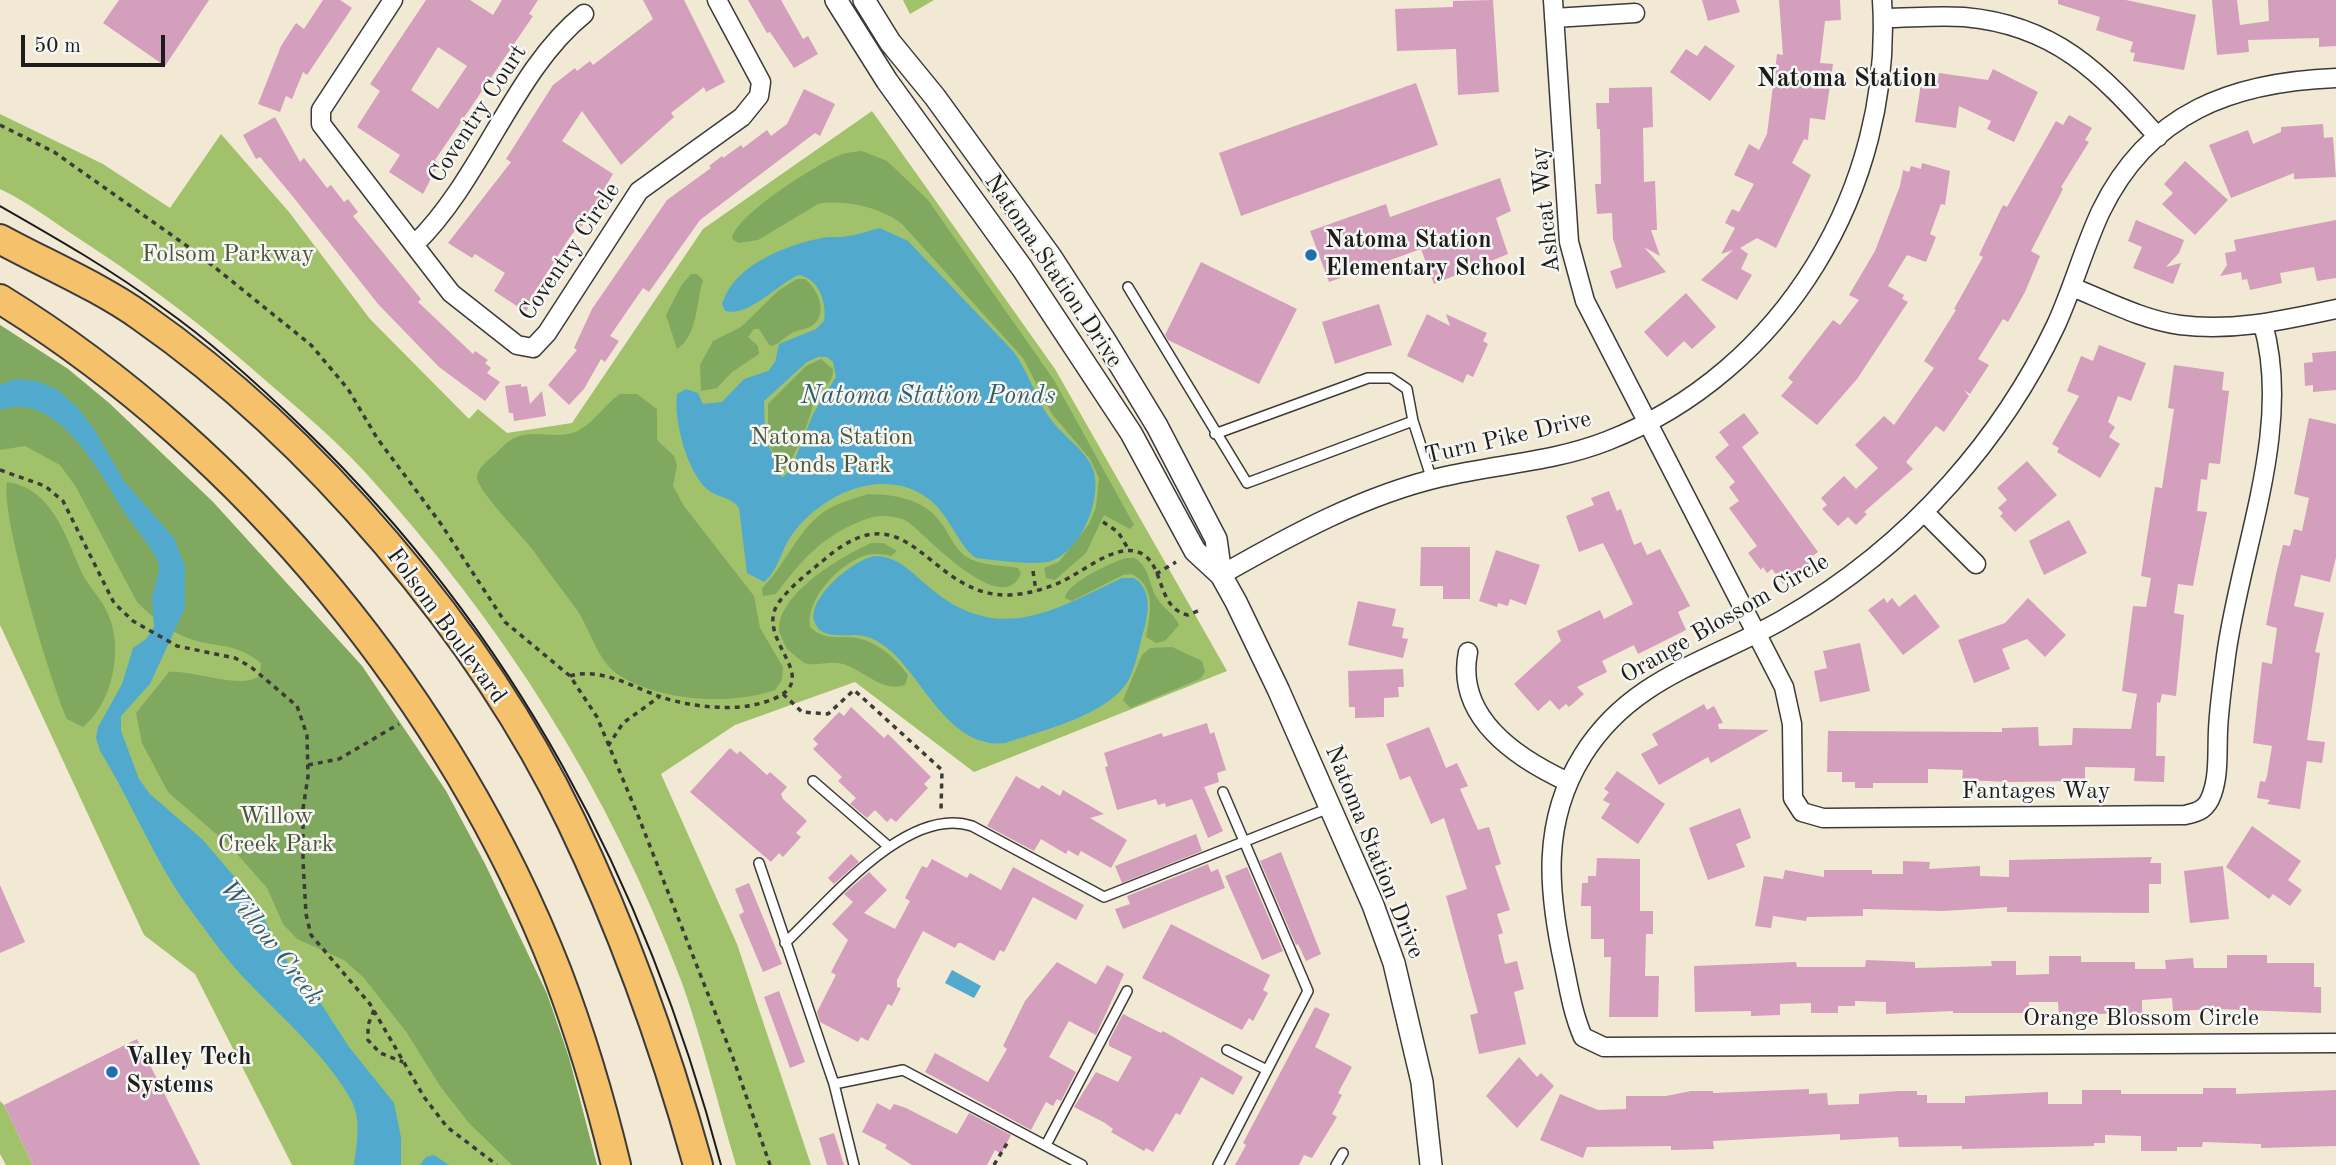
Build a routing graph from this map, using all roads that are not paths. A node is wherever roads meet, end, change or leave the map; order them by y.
1 (393, 0) edge
2 (717, 0) edge
3 (836, 0) edge
4 (864, 0) edge
5 (1882, 0) edge
6 (1554, 9) edge
7 (1635, 13) dead end
8 (584, 14) dead end
9 (1883, 18) junction
10 (2336, 78) edge
11 (2158, 137) junction
12 (0, 239) edge
13 (415, 244) junction
14 (1128, 287) dead end
15 (2073, 287) junction
16 (0, 299) edge
17 (2336, 309) edge
18 (2263, 324) junction
19 (1413, 421) junction
20 (1648, 422) junction
21 (1214, 434) junction
22 (1432, 480) junction
23 (1924, 512) junction
24 (1976, 564) dead end
25 (1221, 575) junction
26 (1755, 634) junction
27 (1468, 652) dead end
28 (813, 781) dead end
29 (1568, 782) junction
30 (1223, 792) dead end
31 (1329, 808) junction
32 (1244, 842) junction
33 (888, 846) junction
34 (759, 863) dead end
35 (785, 943) junction
36 (1127, 990) dead end
37 (2336, 1043) edge
38 (1227, 1050) dead end
39 (1267, 1070) junction
40 (834, 1084) junction
41 (1046, 1144) junction
42 (1343, 1153) dead end
43 (616, 1165) edge
44 (698, 1165) edge
45 (854, 1165) edge
46 (1082, 1165) edge
47 (1218, 1165) edge
48 (1336, 1165) edge
49 (1431, 1165) edge

1 - 13 street, Coventry Circle
2 - 13 street, Coventry Circle
3 - 25 street, Natoma Station Drive
4 - 25 street, Natoma Station Drive
5 - 9 street, Turn Pike Drive
6 - 7 street, Ashcat Way
6 - 20 street, Ashcat Way
8 - 13 street, Coventry Court
9 - 11 street
9 - 20 street, Turn Pike Drive
10 - 11 street, Orange Blossom Circle
11 - 15 street, Orange Blossom Circle
12 - 44 main road, Folsom Boulevard
14 - 21 lane
15 - 18 street
15 - 23 street, Orange Blossom Circle
16 - 43 main road
17 - 18 street
18 - 26 street, Fantages Way
19 - 21 lane
19 - 21 lane
19 - 22 lane
20 - 22 street, Turn Pike Drive
20 - 26 street, Fantages Way
22 - 25 street, Turn Pike Drive
23 - 24 street
23 - 26 street, Orange Blossom Circle
25 - 31 street, Natoma Station Drive
26 - 29 street, Orange Blossom Circle
27 - 29 street
28 - 33 lane
29 - 37 street, Orange Blossom Circle
30 - 32 lane
31 - 32 lane
31 - 49 street, Natoma Station Drive
32 - 33 lane
32 - 39 lane
33 - 35 lane
34 - 35 lane
35 - 40 lane
36 - 41 lane
38 - 39 lane
39 - 47 lane
40 - 41 lane
40 - 45 lane
41 - 46 lane
42 - 48 lane

